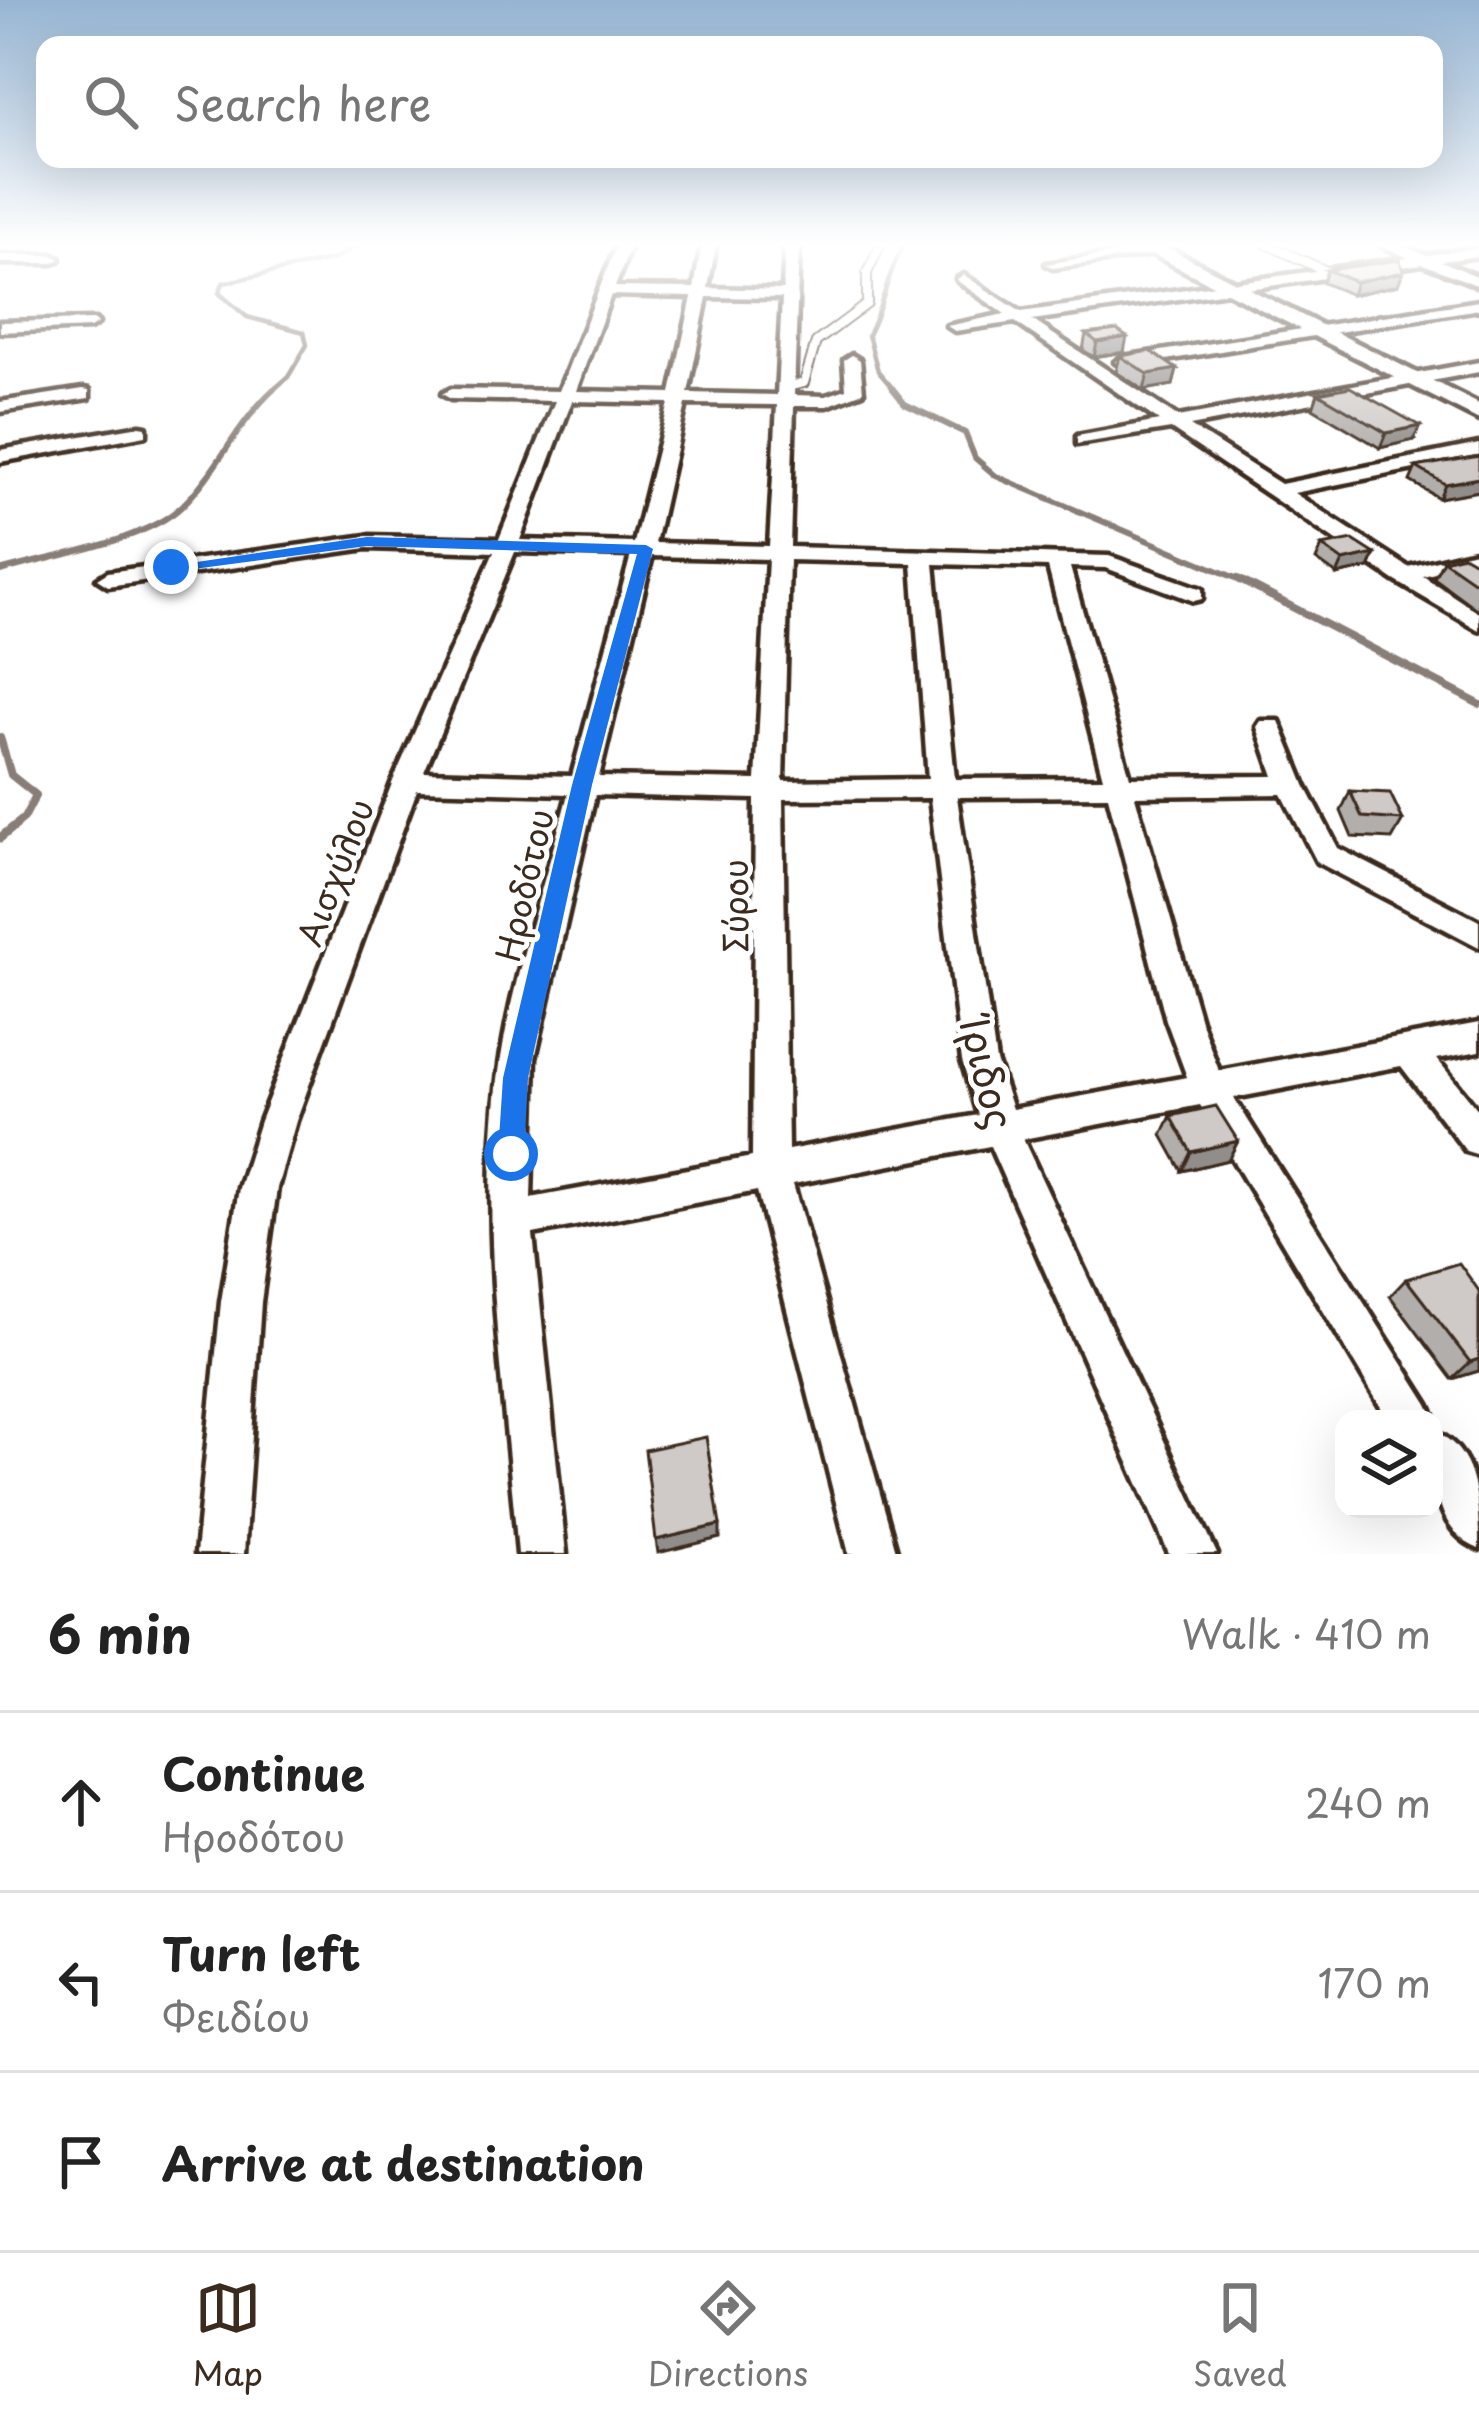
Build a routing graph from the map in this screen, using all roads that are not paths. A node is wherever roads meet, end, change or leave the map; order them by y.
1 (595, 317) edge
2 (695, 317) edge
3 (788, 317) edge
4 (850, 317) edge
5 (1014, 317) edge
6 (1035, 317) edge
7 (1288, 317) edge
8 (1411, 317) edge
9 (1017, 319) junction
10 (90, 323) dead end
11 (956, 326) dead end
12 (0, 327) edge
13 (1319, 332) junction
14 (852, 360) dead end
15 (1089, 367) junction
16 (1479, 367) edge
17 (1413, 379) junction
18 (786, 393) junction
19 (83, 394) dead end
20 (451, 394) dead end
21 (563, 395) junction
22 (676, 398) junction
23 (0, 407) edge
24 (1479, 412) edge
25 (1174, 423) junction
26 (140, 431) dead end
27 (1082, 440) dead end
28 (1479, 450) edge
29 (0, 456) edge
30 (1276, 491) junction
31 (508, 544) junction
32 (646, 549) junction
33 (782, 553) junction
34 (922, 554) junction
35 (1479, 556) edge
36 (1057, 560) junction
37 (1402, 575) junction
38 (108, 579) dead end
39 (1194, 595) dead end
40 (1479, 623) edge
41 (1270, 727) dead end
42 (407, 781) junction
43 (582, 785) junction
44 (1291, 785) junction
45 (1122, 787) junction
46 (942, 788) junction
47 (769, 790) junction
48 (1479, 934) edge
49 (1479, 1037) edge
50 (1409, 1050) junction
51 (1208, 1087) junction
52 (999, 1126) junction
53 (1479, 1139) edge
54 (770, 1169) junction
55 (515, 1219) junction
56 (1407, 1410) edge
57 (1443, 1468) edge
58 (1479, 1526) edge
59 (220, 1554) edge
60 (542, 1554) edge
61 (873, 1554) edge
62 (1193, 1554) edge

1 - 21 street, Αισχύλου
2 - 22 street, Ηροδότου
3 - 18 street, Σύρου
4 - 18 lane
5 - 9 street
6 - 9 street
7 - 13 street
8 - 13 street
9 - 11 street
9 - 15 street
10 - 12 street
13 - 15 street
13 - 17 street
14 - 18 street
15 - 25 street
16 - 17 street
17 - 24 street
17 - 25 street
18 - 22 street
18 - 33 street, Σύρου
19 - 23 street
20 - 21 street
21 - 22 street
21 - 31 street, Αισχύλου
22 - 32 street, Ηροδότου
25 - 27 street
25 - 30 street
26 - 29 street
28 - 30 street
30 - 37 street
31 - 32 street
31 - 38 street
31 - 42 street, Αισχύλου
32 - 33 street
32 - 43 street, Ηροδότου
33 - 34 street
33 - 47 street, Σύρου
34 - 36 street
34 - 46 street, Ίριδος
35 - 37 street
36 - 39 street
36 - 45 street
37 - 40 street
41 - 44 street
42 - 43 street
42 - 59 street, Αισχύλου
43 - 47 street
43 - 55 street, Ηροδότου
44 - 45 street
44 - 48 street
45 - 46 street
45 - 51 street
46 - 47 street
46 - 52 street, Ίριδος
47 - 54 street, Σύρου
49 - 50 street
50 - 51 street
50 - 53 street
51 - 52 street
51 - 56 street
52 - 54 street
52 - 62 street, Ίριδος
54 - 55 street
54 - 61 street, Σύρου
55 - 60 street, Ηροδότου
57 - 58 street

